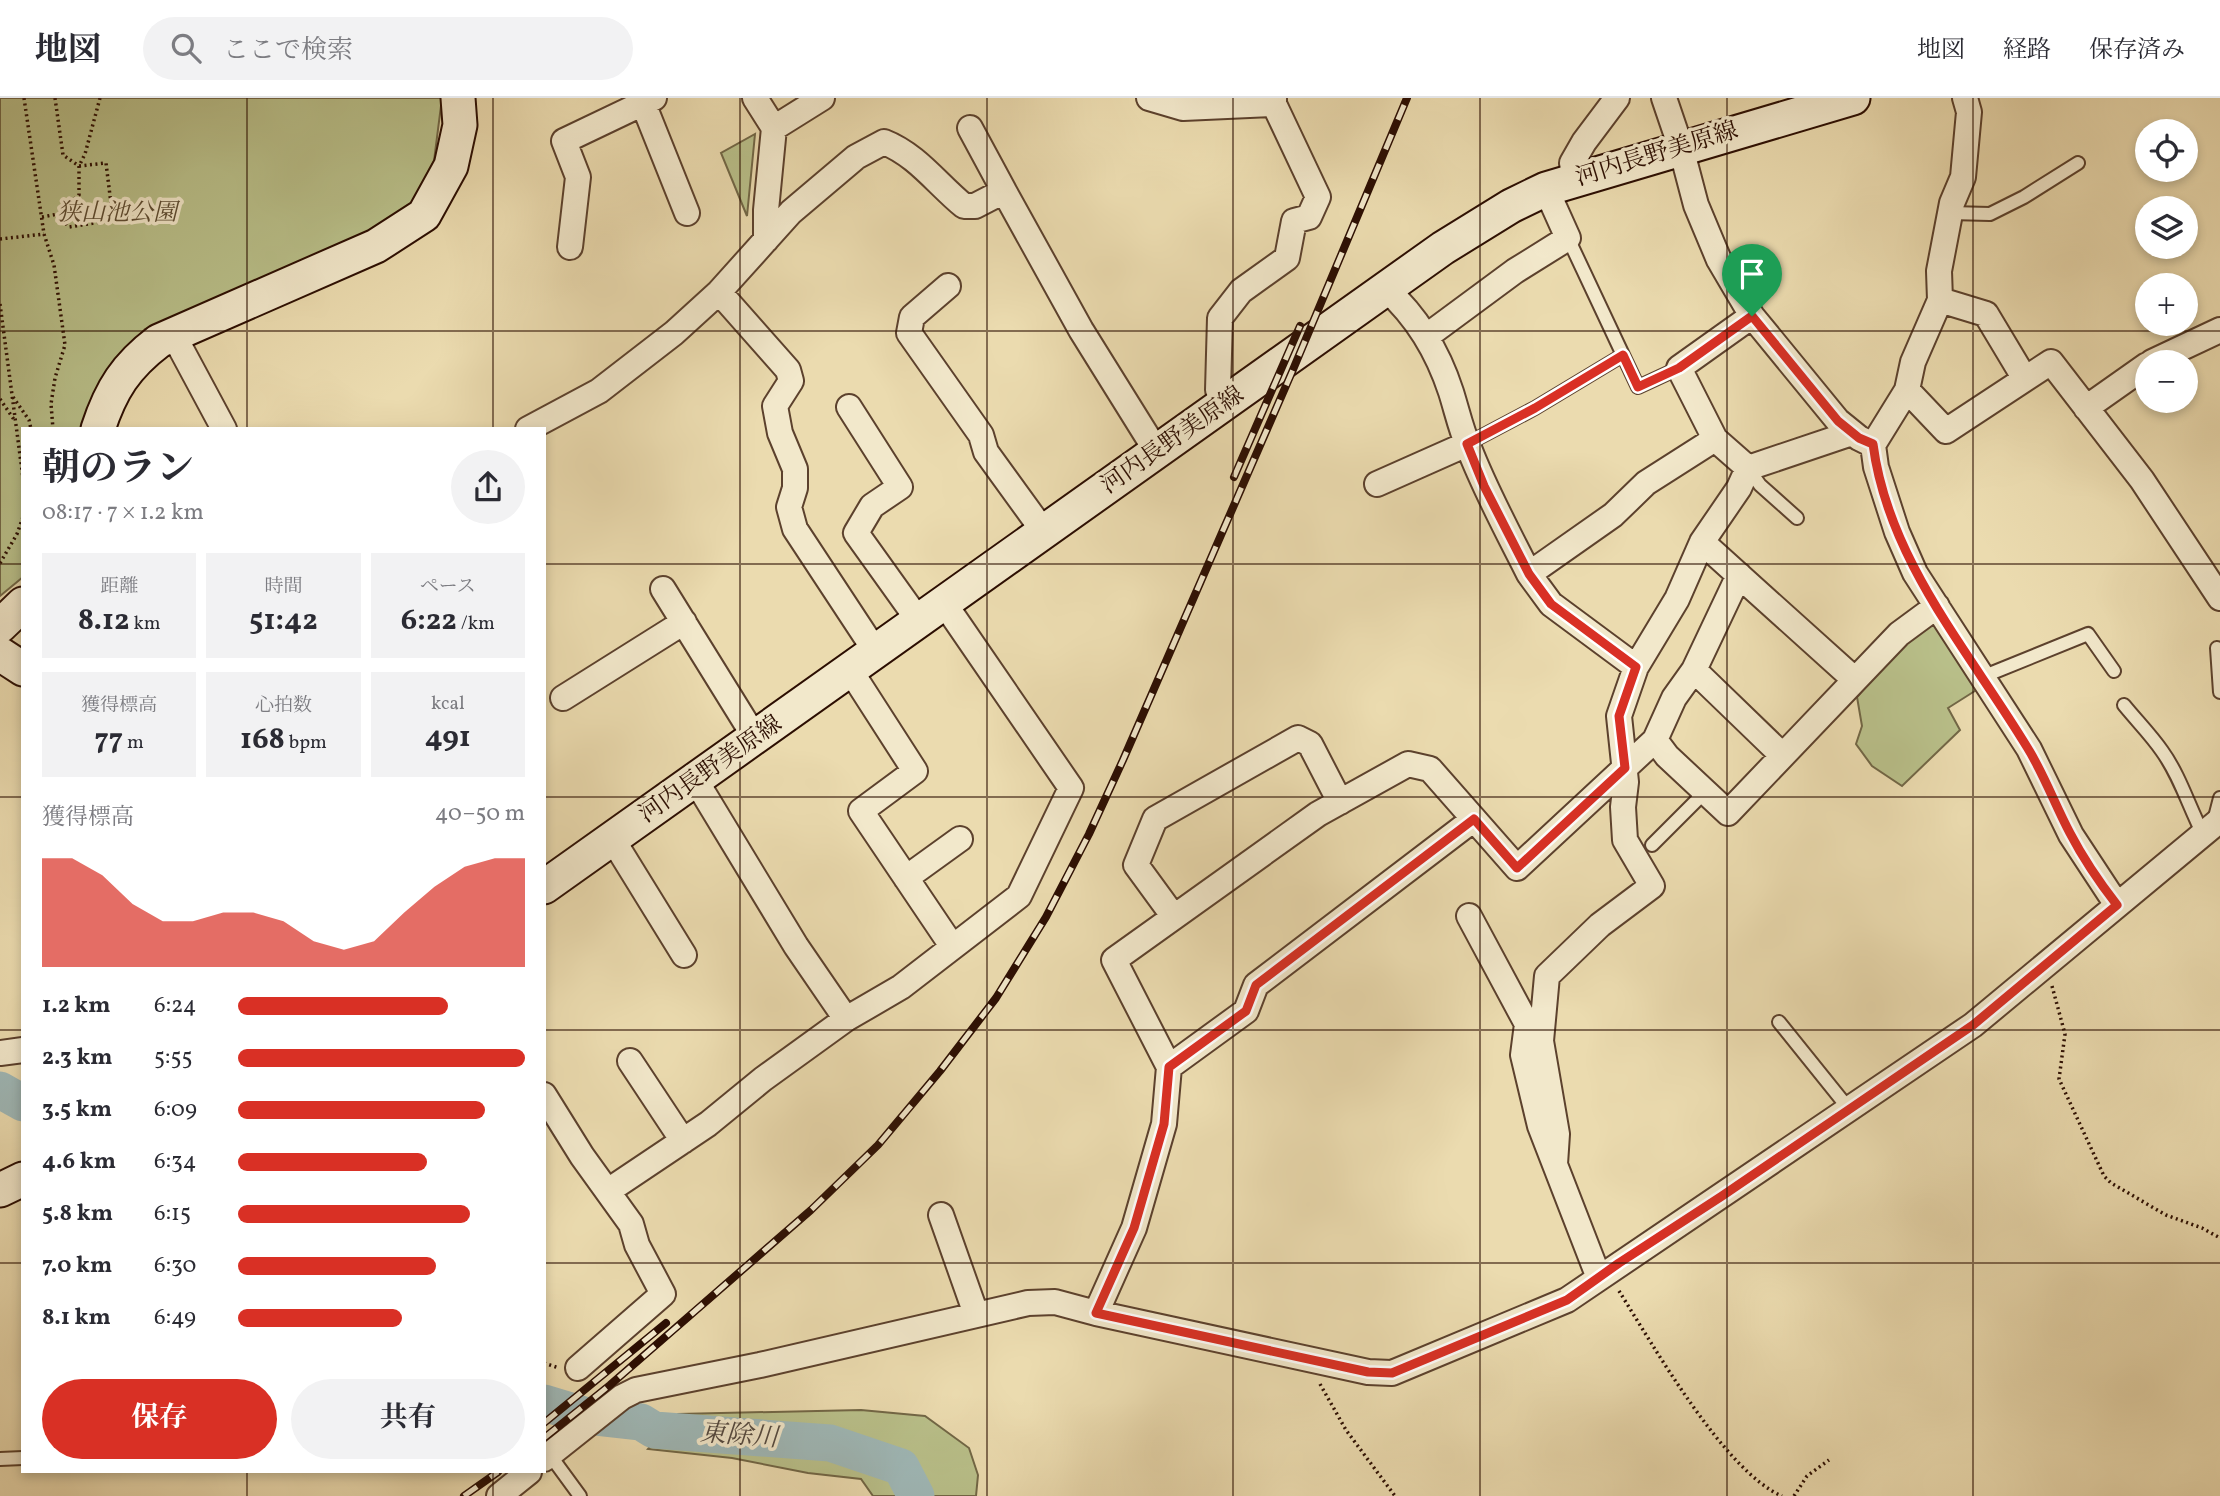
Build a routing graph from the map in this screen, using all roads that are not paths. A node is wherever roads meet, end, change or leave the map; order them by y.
1 (458, 98) edge
2 (755, 98) edge
3 (822, 98) edge
4 (1149, 98) edge
5 (1617, 98) edge
6 (1664, 98) edge
7 (1853, 98) edge
8 (1965, 98) edge
9 (646, 100) edge
10 (1274, 101) edge
11 (774, 128) junction
12 (970, 128) dead end
13 (1681, 148) junction
14 (2078, 163) dead end
15 (1561, 184) junction
16 (1003, 191) junction
17 (687, 213) dead end
18 (1950, 213) junction
19 (1568, 238) junction
20 (766, 240) junction
21 (569, 247) dead end
22 (948, 286) dead end
23 (1386, 289) junction
24 (719, 292) junction
25 (1940, 300) junction
26 (1752, 316) junction
27 (2220, 330) edge
28 (173, 334) junction
29 (1427, 336) junction
30 (2178, 350) edge
31 (1623, 355) junction
32 (1679, 368) junction
33 (2135, 374) edge
34 (2025, 379) junction
35 (1907, 390) junction
36 (1226, 402) junction
37 (849, 407) dead end
38 (2087, 408) junction
39 (99, 427) edge
40 (223, 427) edge
41 (532, 427) edge
42 (1715, 439) junction
43 (1863, 439) junction
44 (1467, 444) junction
45 (1157, 452) junction
46 (1748, 468) junction
47 (1377, 484) dead end
48 (1797, 518) dead end
49 (1044, 533) junction
50 (1702, 542) junction
51 (1529, 574) junction
52 (1739, 575) junction
53 (663, 589) dead end
54 (2220, 598) edge
55 (21, 606) edge
56 (1937, 606) junction
57 (931, 612) junction
58 (684, 622) junction
59 (0, 626) edge
60 (2217, 649) dead end
61 (0, 654) edge
62 (863, 661) junction
63 (1636, 667) junction
64 (21, 668) edge
65 (1694, 670) junction
66 (2114, 671) dead end
67 (1982, 677) junction
68 (1854, 679) junction
69 (2220, 692) edge
70 (563, 698) dead end
71 (2124, 705) dead end
72 (756, 739) junction
73 (1655, 740) junction
74 (1782, 755) junction
75 (1625, 768) junction
76 (696, 781) junction
77 (1704, 793) junction
78 (2220, 798) edge
79 (1340, 802) junction
80 (1474, 819) junction
81 (2212, 826) edge
82 (960, 839) dead end
83 (613, 840) junction
84 (1652, 845) dead end
85 (906, 878) junction
86 (546, 886) edge
87 (2117, 905) junction
88 (1469, 916) dead end
89 (1174, 917) junction
90 (952, 946) junction
91 (684, 955) dead end
92 (846, 1019) junction
93 (1779, 1022) dead end
94 (21, 1050) edge
95 (0, 1053) edge
96 (629, 1061) dead end
97 (1169, 1067) junction
98 (546, 1098) edge
99 (1849, 1109) junction
100 (683, 1140) junction
101 (1555, 1164) junction
102 (21, 1180) edge
103 (0, 1190) edge
104 (608, 1191) junction
105 (941, 1215) dead end
106 (1603, 1275) junction
107 (1096, 1313) junction
108 (976, 1314) junction
109 (578, 1368) dead end
110 (547, 1457) edge
111 (21, 1458) edge
112 (0, 1459) edge
113 (528, 1473) edge
114 (499, 1496) edge
115 (580, 1496) edge

1 - 28 main road
2 - 11 street
3 - 11 street
4 - 10 street
5 - 15 street
6 - 13 street
7 - 13 main road, 河内長野美原線
8 - 18 street
9 - 17 street
9 - 21 street
10 - 36 street
11 - 20 street
12 - 16 street
13 - 15 main road, 河内長野美原線
13 - 26 street
14 - 18 lane
15 - 19 street
15 - 23 main road, 河内長野美原線
16 - 20 street
16 - 45 street
18 - 25 street
19 - 29 street
19 - 31 lane
20 - 24 street
22 - 49 street
23 - 29 street
23 - 36 main road, 河内長野美原線
24 - 41 street
24 - 62 street
25 - 34 street
25 - 35 street
26 - 32 street
26 - 43 street
27 - 30 street
28 - 39 main road
28 - 40 street
29 - 44 street
31 - 32 lane
31 - 44 lane
32 - 42 street
33 - 38 street
34 - 35 street
34 - 38 street
35 - 43 street
36 - 45 main road, 河内長野美原線
37 - 57 street
38 - 54 street
42 - 46 street
42 - 51 street
43 - 46 street
43 - 56 street
44 - 47 street
44 - 51 street
45 - 49 main road, 河内長野美原線
46 - 48 lane
46 - 50 street
49 - 57 main road, 河内長野美原線
50 - 52 street
50 - 63 street
51 - 63 street
52 - 65 street
52 - 68 street
53 - 58 street
55 - 59 main road
56 - 67 street
56 - 68 street
57 - 62 main road, 河内長野美原線
57 - 90 street
58 - 70 street
58 - 72 street
60 - 69 lane
61 - 64 main road
62 - 72 main road, 河内長野美原線
62 - 85 street
63 - 75 street
65 - 73 street
65 - 74 street
66 - 67 lane
67 - 87 street
68 - 74 street
71 - 81 lane
72 - 76 main road, 河内長野美原線
73 - 75 street
73 - 77 street
74 - 77 street
75 - 80 street
75 - 101 street
76 - 83 main road, 河内長野美原線
76 - 92 street
77 - 84 lane
78 - 81 lane
79 - 80 street
79 - 89 street
79 - 89 street
80 - 97 street
81 - 87 street
82 - 85 street
83 - 86 main road, 河内長野美原線
83 - 91 street
85 - 90 street
87 - 99 street
88 - 101 street
89 - 97 street
90 - 92 street
92 - 100 street
93 - 99 lane
94 - 95 street
96 - 100 street
97 - 107 street
98 - 104 street
99 - 106 street
100 - 104 street
101 - 106 street
102 - 103 main road
104 - 109 street
105 - 108 street
106 - 107 street
107 - 108 street
108 - 110 street
110 - 115 lane
111 - 112 lane
113 - 114 street

